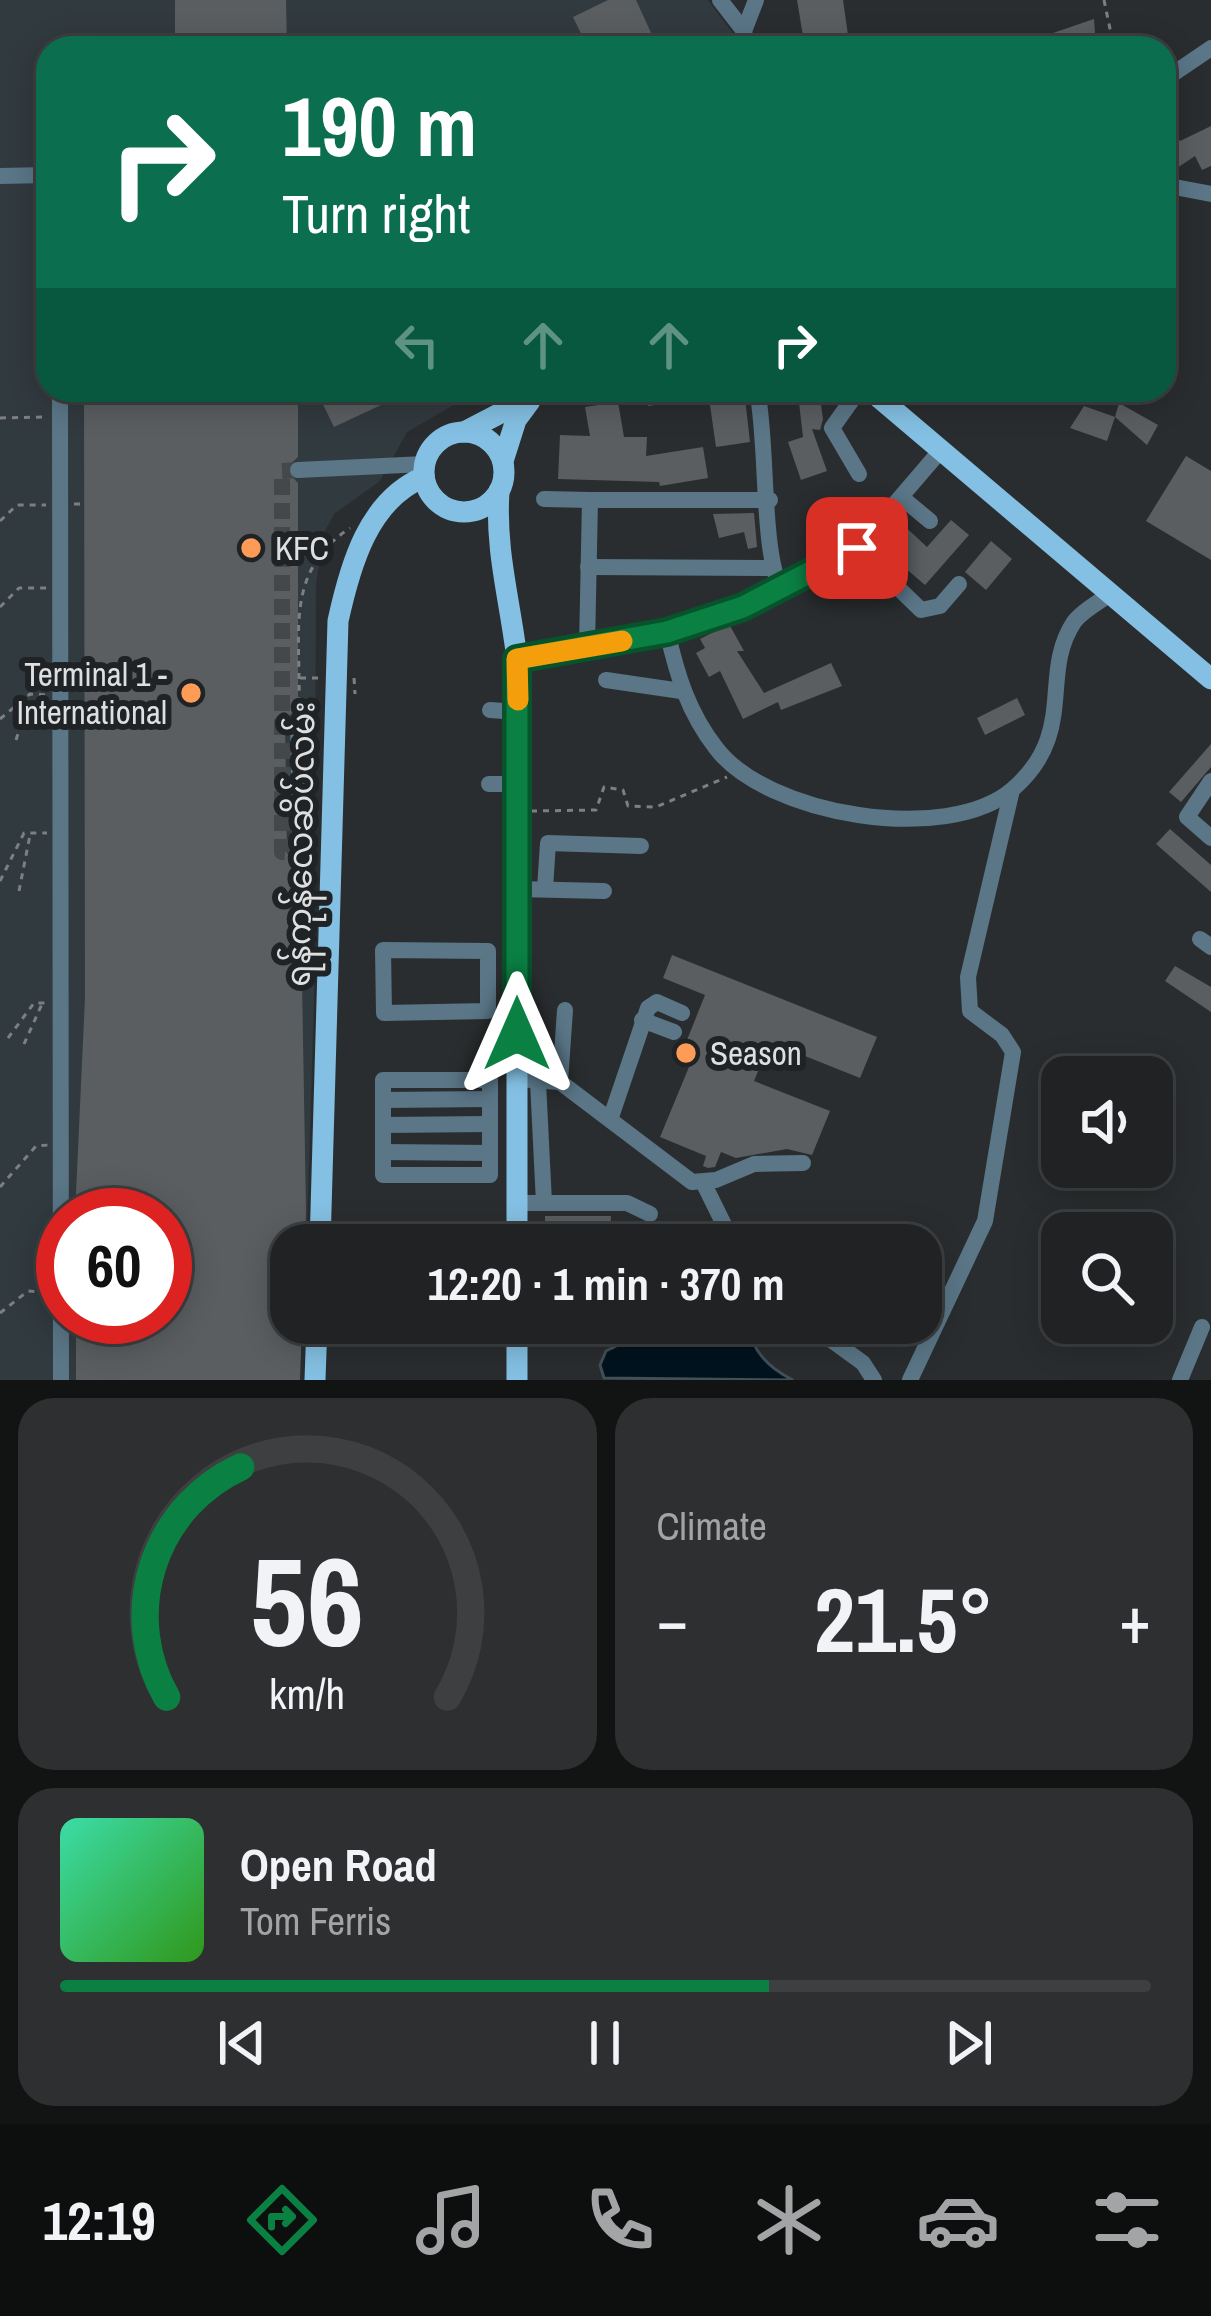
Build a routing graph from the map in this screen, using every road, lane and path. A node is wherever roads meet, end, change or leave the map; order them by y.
1 (720, 0) edge
2 (756, 0) edge
3 (1104, 0) edge
4 (743, 36) edge
5 (747, 36) edge
6 (1112, 36) edge
7 (1211, 48) edge
8 (1176, 72) edge
9 (36, 175) edge
10 (0, 176) edge
11 (1176, 187) edge
12 (1211, 194) edge
13 (60, 402) edge
14 (522, 402) edge
15 (531, 402) edge
16 (758, 402) edge
17 (850, 402) edge
18 (884, 402) edge
19 (63, 417) dead end
20 (0, 418) edge
21 (464, 432) junction
22 (941, 450) junction
23 (503, 461) junction
24 (298, 470) dead end
25 (425, 471) junction
26 (859, 474) dead end
27 (499, 491) junction
28 (901, 497) junction
29 (544, 499) dead end
30 (590, 500) junction
31 (770, 500) junction
32 (84, 504) dead end
33 (0, 520) edge
34 (374, 520) junction
35 (930, 521) dead end
36 (857, 548) junction
37 (588, 567) junction
38 (770, 568) junction
39 (959, 584) dead end
40 (63, 587) dead end
41 (781, 589) junction
42 (1110, 594) junction
43 (0, 607) edge
44 (667, 632) junction
45 (586, 648) junction
46 (517, 659) junction
47 (356, 678) dead end
48 (1211, 679) edge
49 (606, 680) dead end
50 (681, 691) junction
51 (30, 694) junction
52 (355, 694) dead end
53 (48, 695) dead end
54 (490, 710) dead end
55 (518, 712) junction
56 (0, 718) edge
57 (298, 728) junction
58 (16, 740) dead end
59 (298, 755) junction
60 (336, 764) junction
61 (738, 769) junction
62 (1211, 782) edge
63 (490, 784) dead end
64 (518, 784) junction
65 (1012, 790) junction
66 (518, 811) junction
67 (31, 833) junction
68 (64, 833) dead end
69 (1211, 838) edge
70 (641, 846) dead end
71 (334, 862) junction
72 (0, 881) edge
73 (517, 889) junction
74 (545, 890) junction
75 (604, 891) dead end
76 (19, 892) dead end
77 (489, 989) junction
78 (517, 990) junction
79 (43, 1003) junction
80 (64, 1003) dead end
81 (565, 1010) dead end
82 (682, 1013) dead end
83 (643, 1019) junction
84 (674, 1032) dead end
85 (8, 1038) dead end
86 (24, 1044) dead end
87 (528, 1081) junction
88 (560, 1082) junction
89 (611, 1117) junction
90 (490, 1124) junction
91 (383, 1125) junction
92 (56, 1145) dead end
93 (490, 1160) junction
94 (803, 1163) dead end
95 (517, 1179) junction
96 (703, 1182) junction
97 (0, 1187) edge
98 (518, 1203) junction
99 (544, 1203) junction
100 (650, 1214) dead end
101 (321, 1224) edge
102 (518, 1224) edge
103 (724, 1224) edge
104 (36, 1291) edge
105 (0, 1313) edge
106 (1202, 1328) dead end
107 (318, 1344) edge
108 (517, 1344) edge
109 (837, 1344) edge
110 (319, 1375) edge
111 (61, 1380) edge
112 (517, 1380) edge
113 (874, 1380) edge
114 (910, 1380) edge
115 (1180, 1380) edge

1 - 4 street
2 - 5 street
3 - 6 path
7 - 8 street
9 - 10 street
11 - 12 street
13 - 111 street
14 - 21 main road
15 - 23 main road
16 - 31 street
17 - 26 street
18 - 22 main road
19 - 20 path
21 - 23 main road
21 - 25 main road
22 - 28 street
22 - 42 main road
23 - 27 main road
24 - 25 street
25 - 27 main road
25 - 34 main road, ရန်ကုန်လေဆိပ်လမ်း
27 - 46 main road
28 - 35 street
28 - 36 street
29 - 30 street
30 - 31 street
30 - 37 street
31 - 38 street
32 - 33 path
34 - 57 path
34 - 60 main road, ရန်ကုန်လေဆိပ်လမ်း
36 - 39 street
36 - 41 street
37 - 38 street
37 - 45 street
38 - 41 street
40 - 43 path
41 - 44 street
42 - 48 main road
42 - 65 street
44 - 45 street
44 - 50 street
45 - 46 street
46 - 55 main road
47 - 52 path
49 - 50 street
50 - 61 street
51 - 53 path
51 - 56 path
51 - 58 path
54 - 55 street
55 - 64 main road
57 - 59 street
57 - 60 street
59 - 60 street
59 - 71 street
60 - 71 main road, ရန်ကုန်လေဆိပ်လမ်း
61 - 65 street
61 - 66 path
62 - 69 street
63 - 64 street
64 - 66 main road
65 - 114 street
66 - 73 main road
67 - 68 path
67 - 72 path
67 - 76 path
70 - 74 street
71 - 101 main road, ရန်ကုန်လေဆိပ်လမ်း
73 - 74 street
73 - 78 main road
74 - 75 street
77 - 77 street
77 - 78 street
78 - 87 main road
79 - 80 path
79 - 85 path
79 - 86 path
81 - 88 street
82 - 83 street
83 - 84 street
83 - 89 street
87 - 88 street
87 - 95 main road
87 - 99 street
88 - 89 street
89 - 96 street
90 - 91 street
90 - 91 street
90 - 93 street
91 - 93 street
92 - 97 path
93 - 95 street
94 - 96 street
95 - 98 main road
96 - 103 street
98 - 99 street
98 - 102 main road
99 - 100 street
104 - 105 path
106 - 115 street
107 - 110 main road
108 - 112 main road
109 - 113 street

